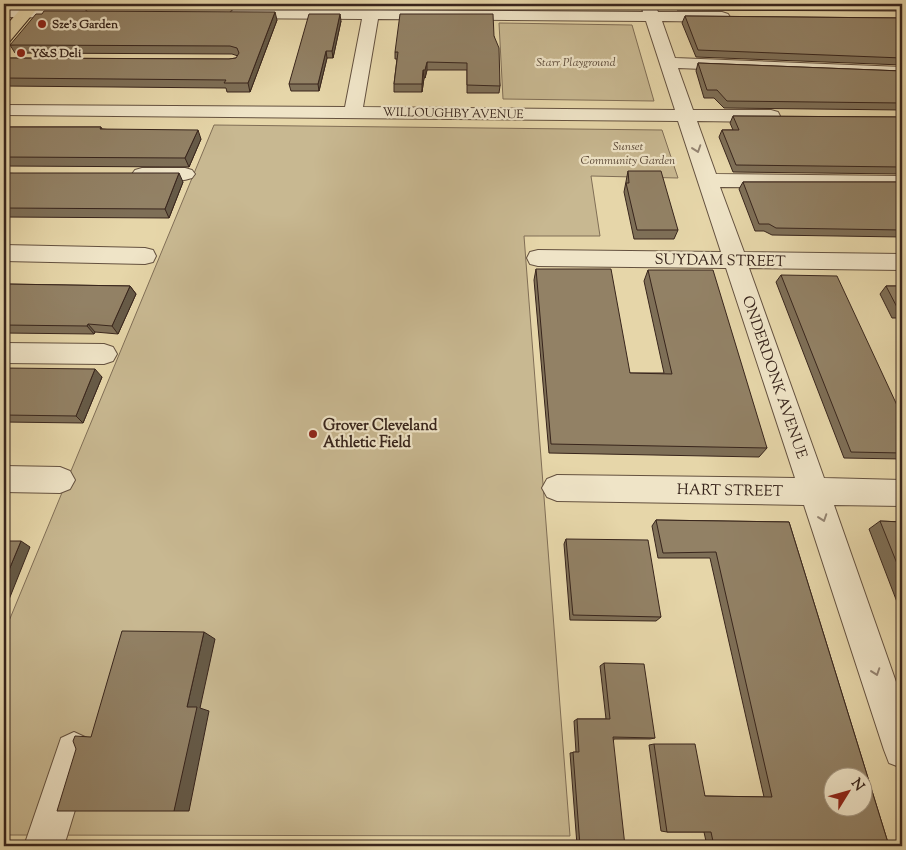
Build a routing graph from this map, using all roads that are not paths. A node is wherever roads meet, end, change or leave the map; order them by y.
1 (29, 8) edge
2 (372, 9) edge
3 (528, 10) edge
4 (650, 10) edge
5 (4, 12) edge
6 (92, 13) edge
7 (219, 13) edge
8 (738, 17) edge
9 (4, 38) edge
10 (668, 63) junction
11 (902, 72) edge
12 (4, 110) edge
13 (353, 112) junction
14 (686, 116) junction
15 (785, 116) edge
16 (118, 174) edge
17 (185, 174) dead end
18 (708, 180) junction
19 (902, 182) edge
20 (4, 253) edge
21 (145, 256) dead end
22 (538, 258) dead end
23 (735, 260) junction
24 (902, 262) edge
25 (4, 353) edge
26 (104, 354) dead end
27 (4, 479) edge
28 (60, 480) dead end
29 (557, 488) dead end
30 (814, 492) junction
31 (902, 493) edge
32 (902, 750) edge
33 (74, 751) edge
34 (44, 846) edge

1 - 5 street
1 - 6 street
1 - 9 main road
2 - 3 street
2 - 7 street
2 - 13 street
3 - 4 street
4 - 8 street
4 - 10 street, ONDERDONK AVENUE
10 - 11 street
10 - 14 street, ONDERDONK AVENUE
12 - 13 street, WILLOUGHBY AVENUE
13 - 14 street, WILLOUGHBY AVENUE
14 - 15 street, WILLOUGHBY AVENUE
14 -> 18 street, ONDERDONK AVENUE
16 - 17 street
18 - 19 street
18 - 23 street, ONDERDONK AVENUE
20 - 21 street
22 - 23 street, SUYDAM STREET
23 - 24 street, SUYDAM STREET
23 - 30 street, ONDERDONK AVENUE
25 - 26 street
27 - 28 street
29 - 30 street, HART STREET
30 - 31 street, HART STREET
30 -> 32 street, ONDERDONK AVENUE
33 - 34 street

